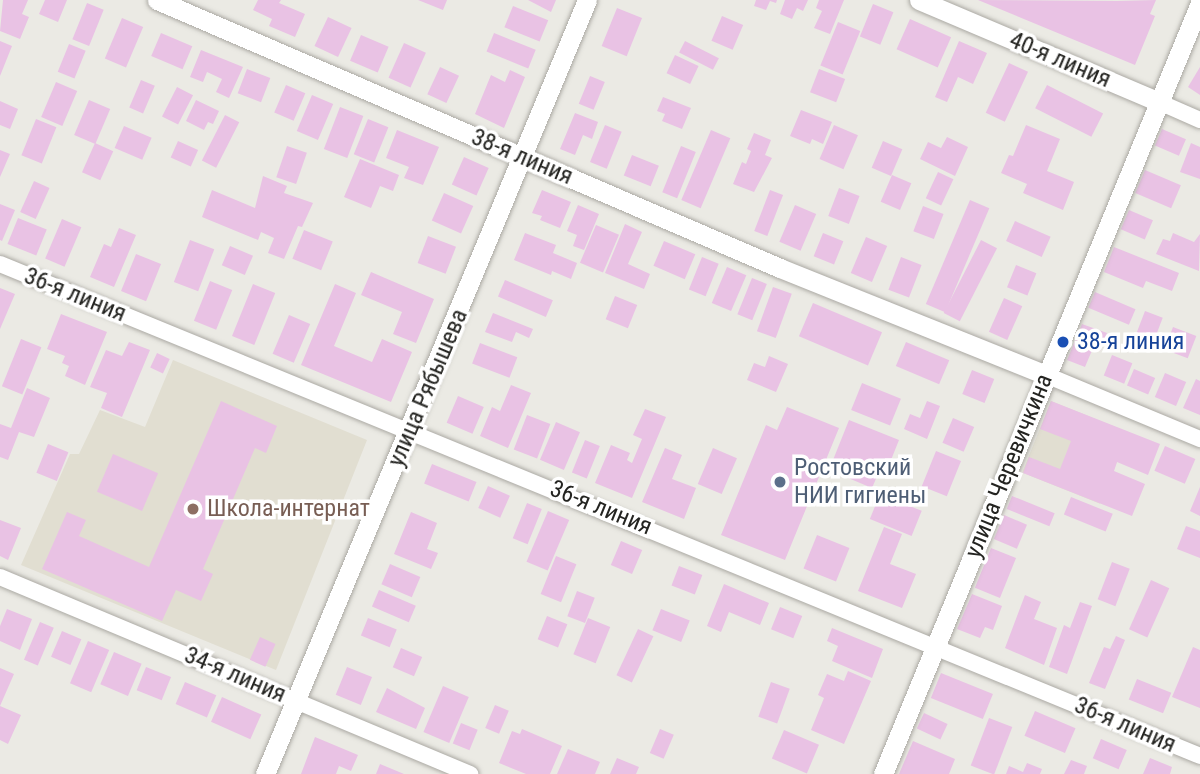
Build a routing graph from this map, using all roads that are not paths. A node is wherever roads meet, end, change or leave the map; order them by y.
1 (157, 0) edge
2 (587, 0) edge
3 (919, 0) edge
4 (1200, 3) edge
5 (1159, 102) junction
6 (1200, 120) edge
7 (523, 158) junction
8 (0, 264) edge
9 (1046, 375) junction
10 (410, 430) junction
11 (1200, 439) edge
12 (0, 577) edge
13 (935, 646) junction
14 (296, 701) junction
15 (1200, 756) edge
16 (265, 774) edge
17 (470, 774) edge
18 (883, 774) edge

1 - 7 street, 38-я линия
2 - 7 street, улица Рябышева
3 - 5 street, 40-я линия
4 - 5 street, улица Черевичкина
5 - 6 street, 40-я линия
5 - 9 street, улица Черевичкина
7 - 9 street, 38-я линия
7 - 10 street, улица Рябышева
8 - 10 street, 36-я линия
9 - 11 street, 38-я линия
9 - 13 street, улица Черевичкина
10 - 13 street, 36-я линия
10 - 14 street, улица Рябышева
12 - 14 street, 34-я линия
13 - 15 street, 36-я линия
13 - 18 street, улица Черевичкина
14 - 16 street, улица Рябышева
14 - 17 street, 34-я линия

